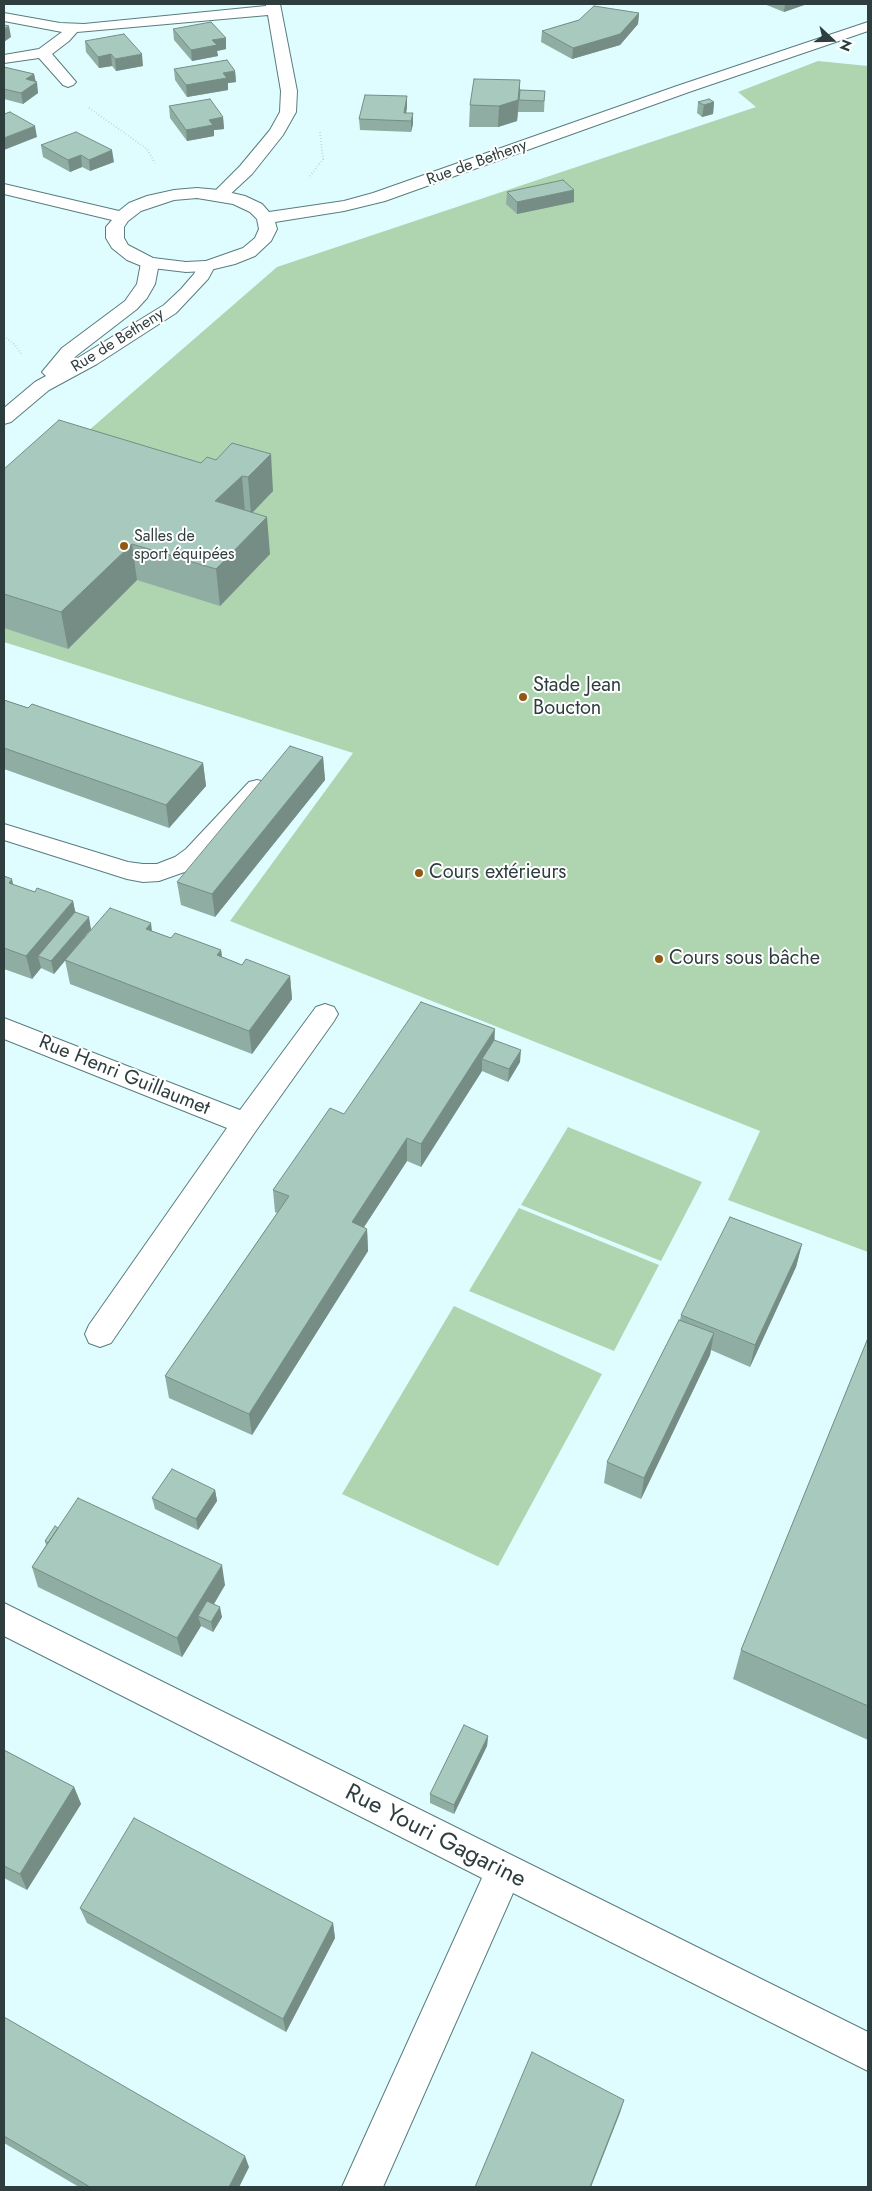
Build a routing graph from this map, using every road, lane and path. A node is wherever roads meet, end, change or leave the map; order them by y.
1 (274, 7) edge
2 (4, 17) edge
3 (868, 26) edge
4 (73, 28) junction
5 (43, 53) junction
6 (4, 59) edge
7 (68, 82) joint
8 (4, 189) edge
9 (174, 195) junction
10 (219, 195) junction
11 (122, 217) junction
12 (265, 218) junction
13 (150, 263) junction
14 (206, 266) junction
15 (42, 386) junction
16 (4, 418) edge
17 (264, 780) edge
18 (4, 832) edge
19 (325, 1014) dead end
20 (4, 1028) edge
21 (245, 1124) junction
22 (100, 1334) dead end
23 (4, 1619) edge
24 (504, 1871) junction
25 (868, 2052) edge
26 (362, 2187) edge

1 - 4 street
1 - 10 street
2 - 4 street
3 - 12 street, Rue de Betheny
4 - 5 street
5 - 6 street
5 - 7 street
7 - 9 path
8 - 11 street
9 - 10 street
9 - 11 street
10 - 12 street
11 - 13 street
12 - 14 street
13 - 14 street
13 - 15 street, Rue de Betheny
14 - 15 street, Rue de Betheny
15 - 16 street, Rue de Betheny
17 - 18 street
19 - 21 street
20 - 21 street, Rue Henri Guillaumet
21 - 22 street
23 - 24 street, Rue Youri Gagarine
24 - 25 street, Rue Youri Gagarine
24 - 26 street

